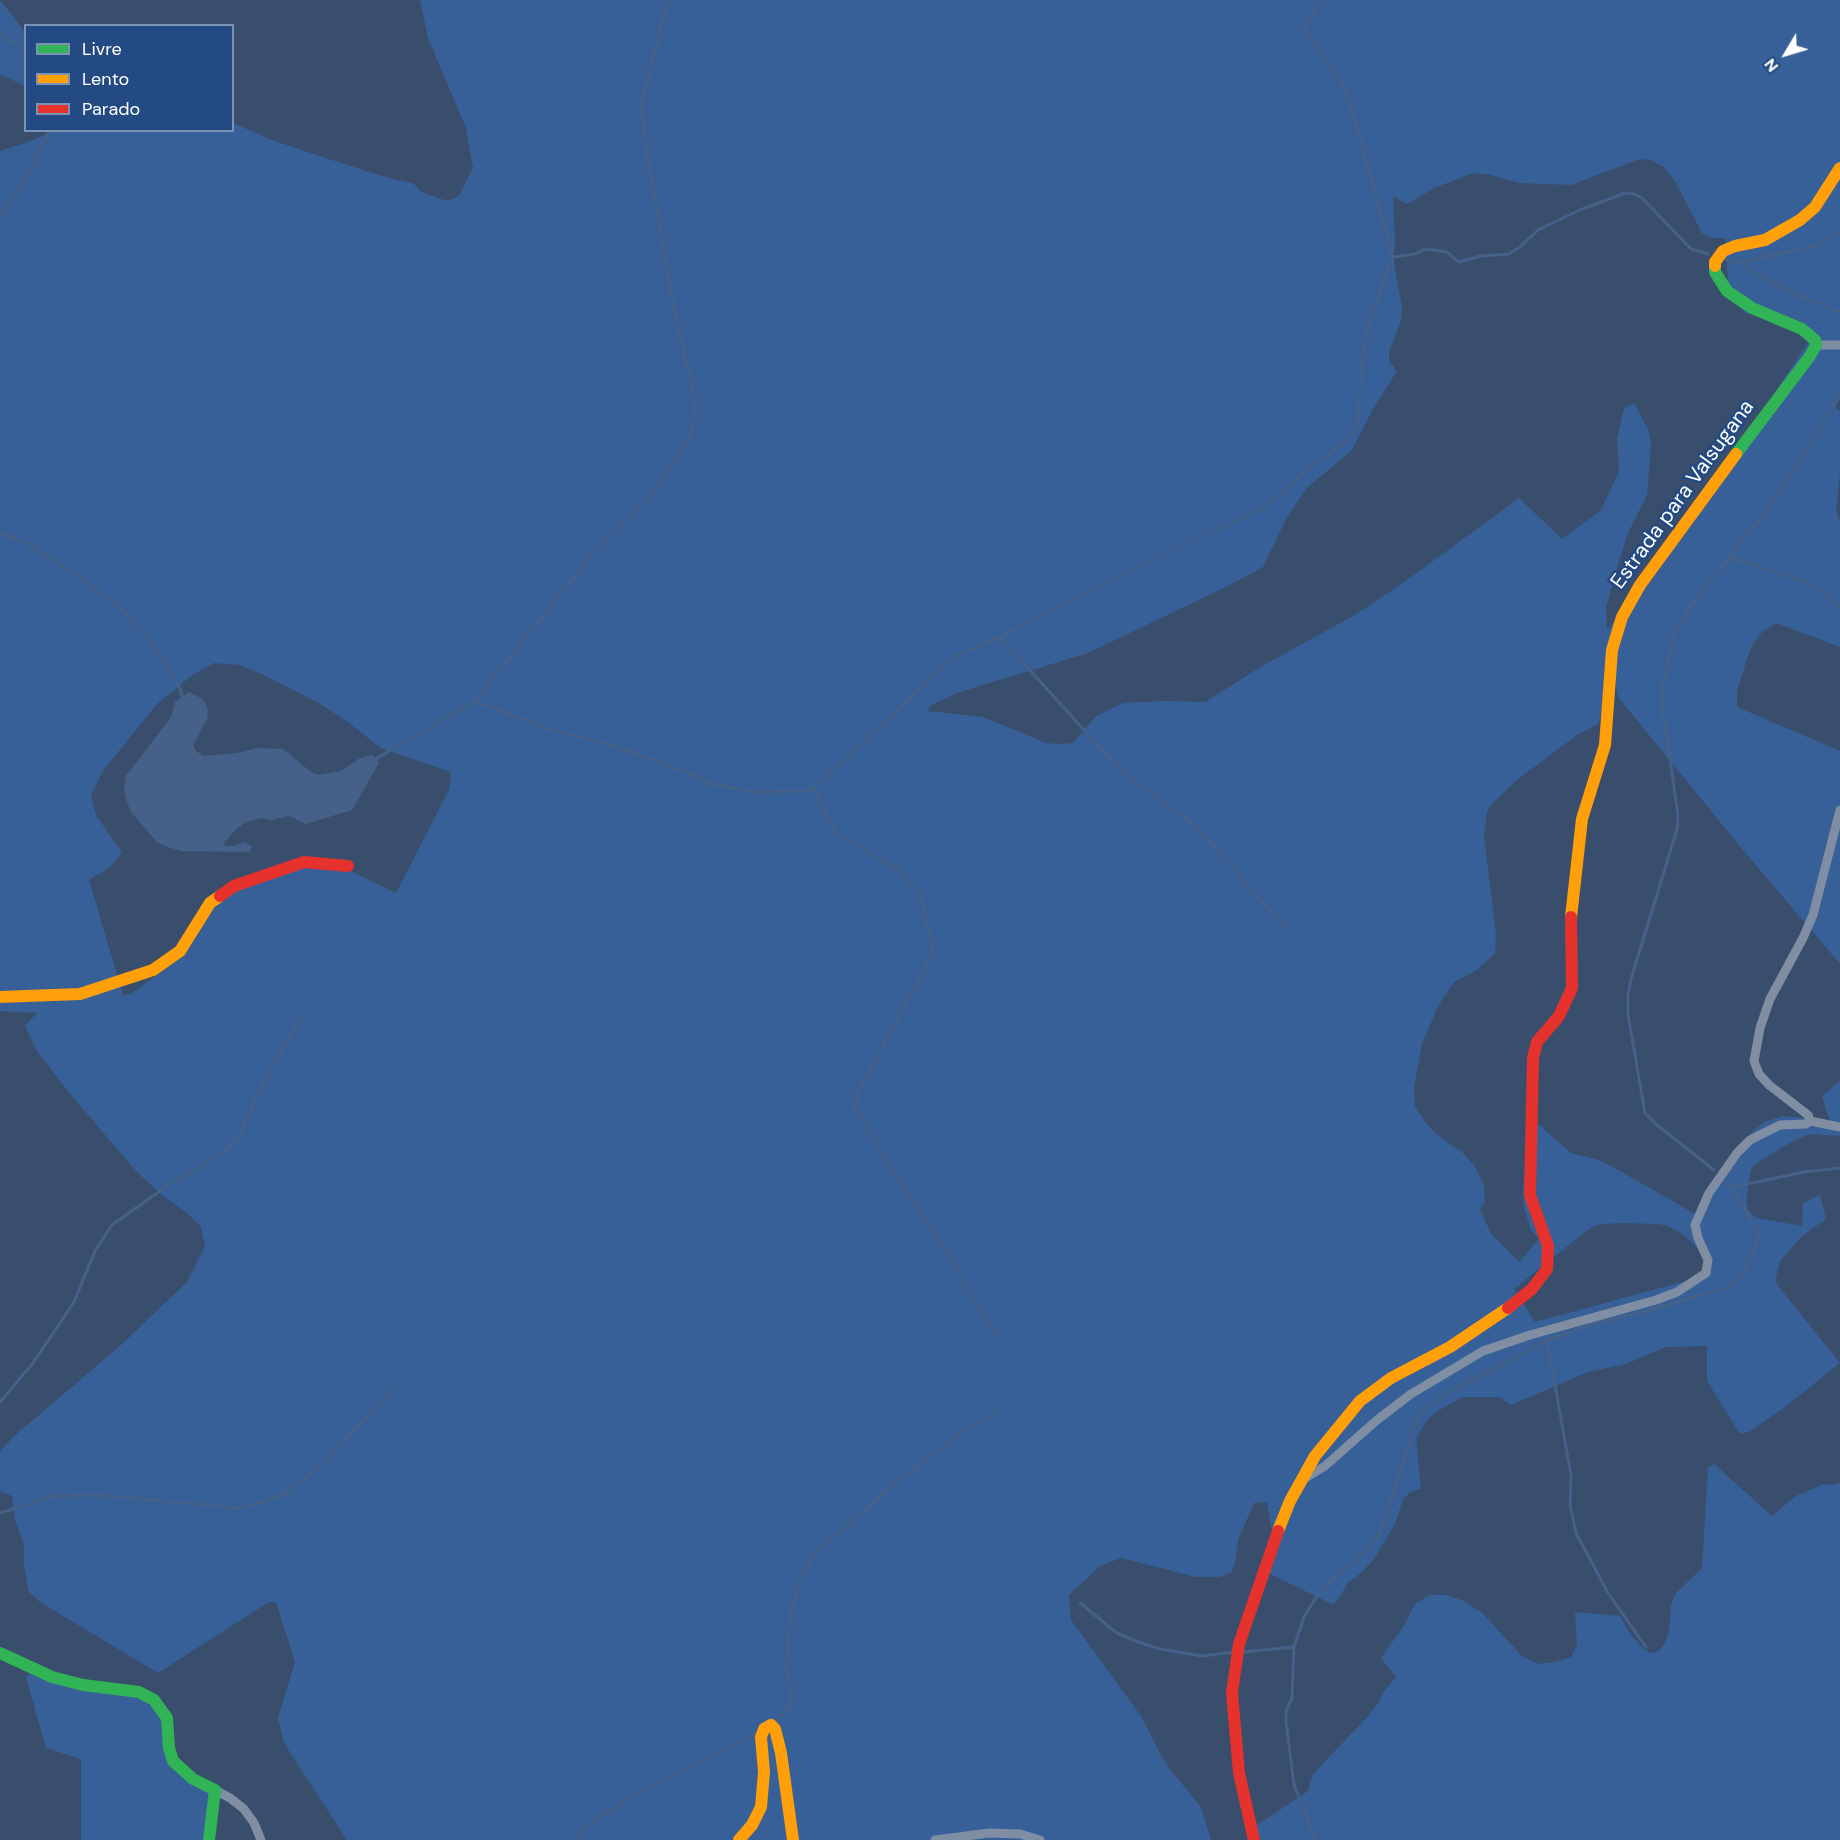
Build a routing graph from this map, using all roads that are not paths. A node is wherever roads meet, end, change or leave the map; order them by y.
1 (1840, 168) edge
2 (1816, 345) junction
3 (1840, 345) edge
4 (1840, 810) edge
5 (348, 866) dead end
6 (0, 997) edge
7 (1810, 1121) junction
8 (1840, 1127) edge
9 (1300, 1481) junction
10 (0, 1653) edge
11 (216, 1790) junction
12 (209, 1840) edge
13 (261, 1840) edge
14 (739, 1840) edge
15 (793, 1840) edge
16 (935, 1840) edge
17 (1040, 1840) edge
18 (1254, 1840) edge

1 - 2 street
2 - 3 street
2 - 9 street, Estrada para Valsugana
4 - 7 street
5 - 6 street
7 - 8 street
7 - 9 street
9 - 18 street, Estrada para Valsugana
10 - 11 street
11 - 12 street
11 - 13 street
14 - 15 street
16 - 17 street

